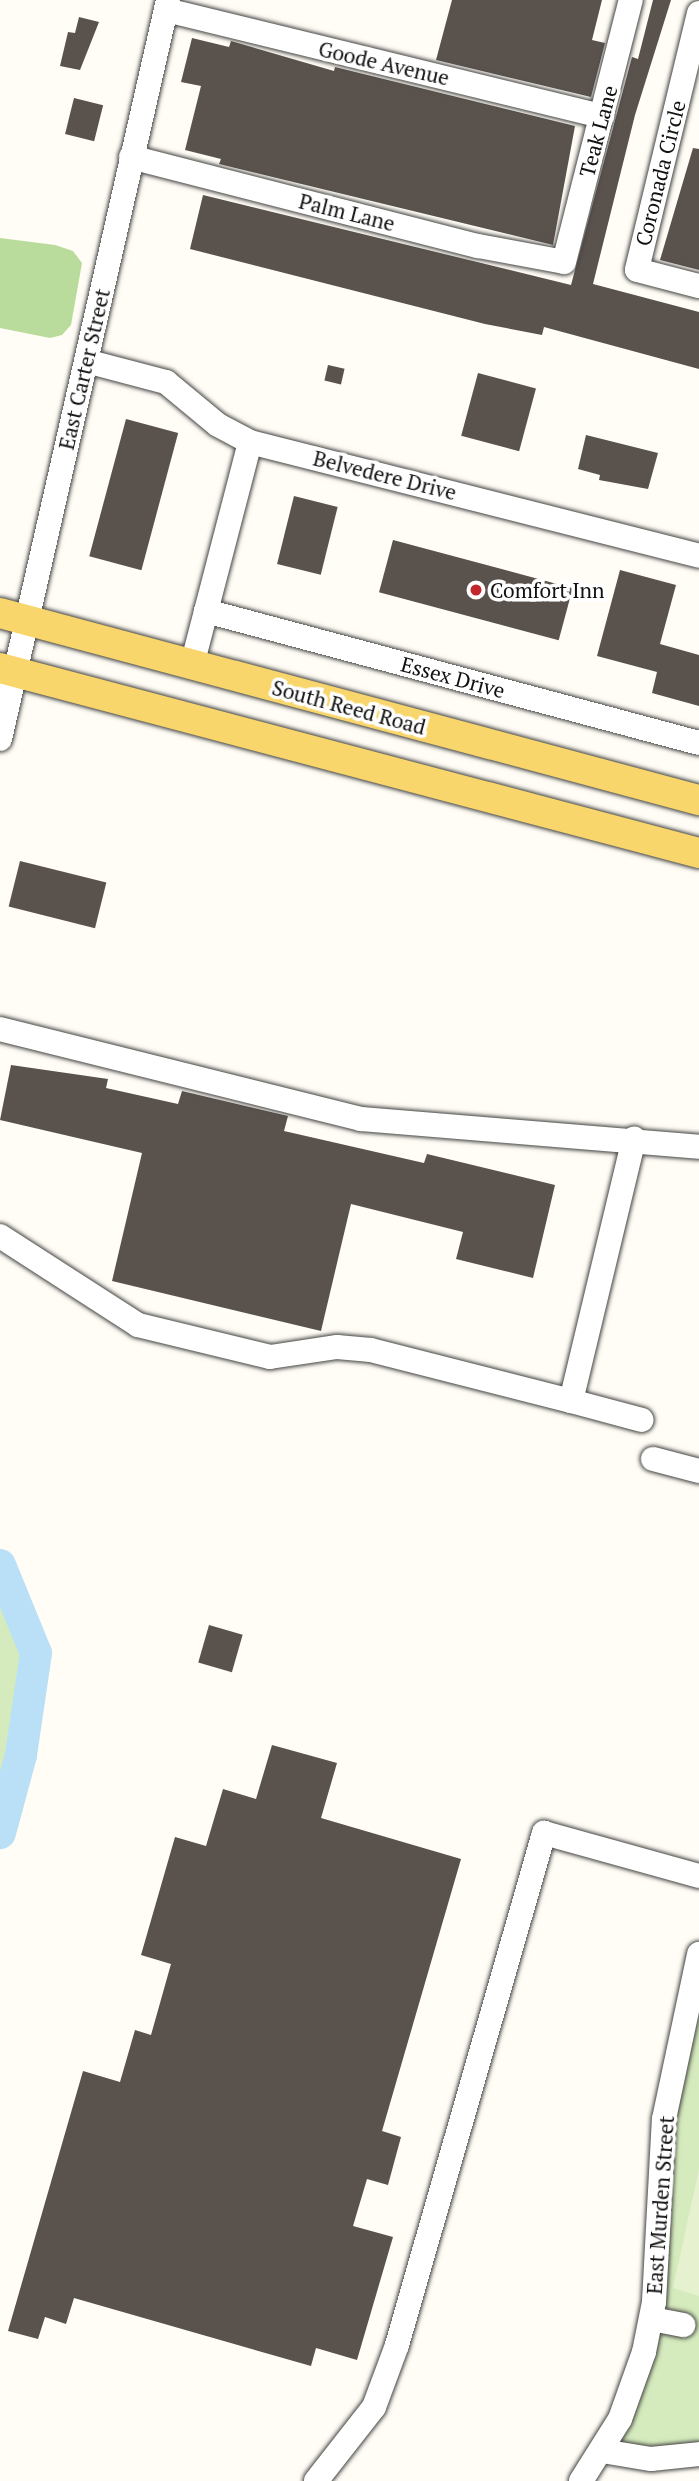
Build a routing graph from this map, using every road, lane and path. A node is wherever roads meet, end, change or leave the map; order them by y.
1 (631, 0) edge
2 (167, 5) edge
3 (699, 13) edge
4 (602, 116) junction
5 (131, 157) junction
6 (564, 262) joint
7 (699, 286) edge
8 (86, 361) junction
9 (250, 442) junction
10 (699, 556) edge
11 (206, 611) junction
12 (0, 613) edge
13 (29, 620) junction
14 (192, 665) junction
15 (8, 670) edge
16 (0, 739) edge
17 (699, 743) edge
18 (699, 800) edge
19 (699, 853) edge
20 (0, 1029) edge
21 (634, 1138) junction
22 (699, 1147) edge
23 (0, 1236) edge
24 (571, 1401) junction
25 (642, 1420) dead end
26 (653, 1459) dead end
27 (699, 1471) edge
28 (699, 1876) edge
29 (699, 1954) edge
30 (652, 2319) junction
31 (683, 2325) dead end
32 (602, 2451) junction
33 (699, 2454) edge
34 (316, 2481) edge
35 (581, 2481) edge

1 - 4 street, Teak Lane
2 - 4 street, Goode Avenue
2 - 5 street, East Carter Street
3 - 7 street, Coronada Circle
4 - 6 street, Teak Lane
5 - 6 street, Palm Lane
5 - 8 street, East Carter Street
8 - 9 street, Belvedere Drive
8 - 13 street, East Carter Street
9 - 10 street, Belvedere Drive
9 - 11 street
11 - 14 street
11 - 17 street, Essex Drive
12 - 13 main road, South Reed Road
13 - 14 main road, South Reed Road
13 - 15 street, East Carter Street
14 - 18 main road, South Reed Road
15 - 16 street, East Carter Street
15 - 19 main road
20 - 21 street
21 - 22 street
21 - 24 street
23 - 24 street
24 - 25 street
26 - 27 street
28 - 34 street
29 - 30 street, East Murden Street
30 - 31 street
30 - 32 street, East Murden Street
32 - 33 street
32 - 35 street, East Murden Street

